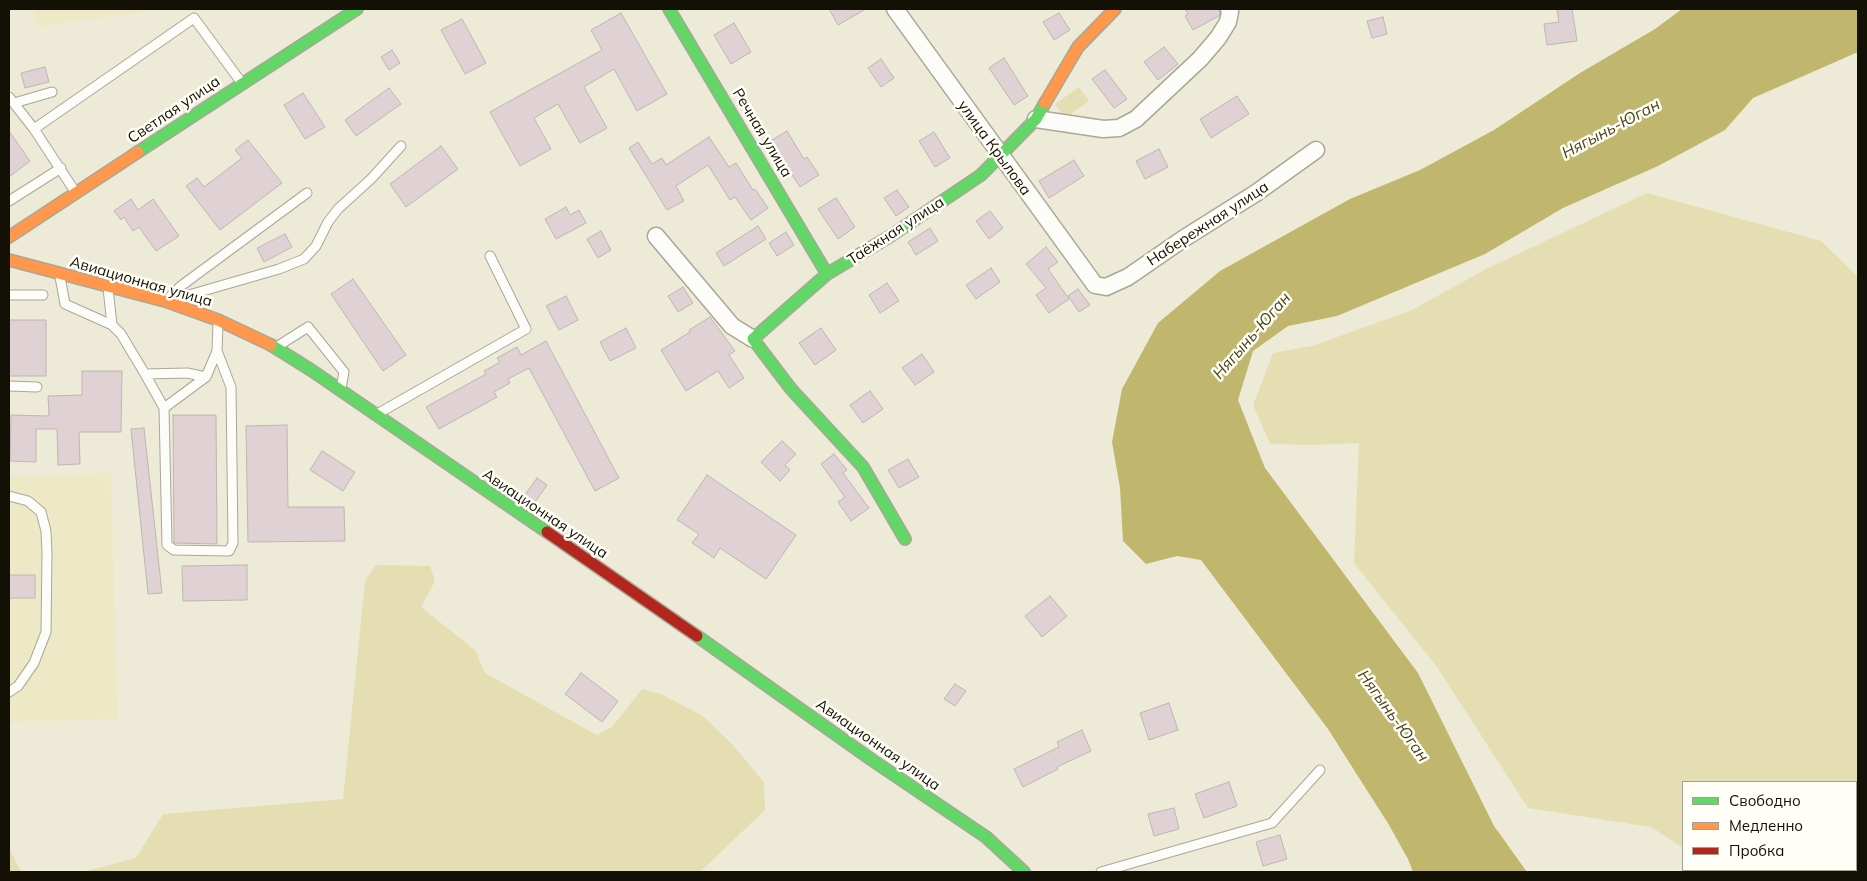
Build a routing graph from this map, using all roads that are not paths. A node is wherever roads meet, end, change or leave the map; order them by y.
1 (357, 9) edge
2 (670, 9) edge
3 (895, 9) edge
4 (1115, 9) edge
5 (1229, 9) edge
6 (242, 83) junction
7 (52, 92) dead end
8 (11, 100) edge
9 (1036, 120) junction
10 (34, 129) junction
11 (401, 146) dead end
12 (1316, 150) dead end
13 (1000, 157) junction
14 (61, 168) junction
15 (77, 193) junction
16 (307, 193) dead end
17 (9, 201) edge
18 (656, 236) dead end
19 (9, 237) edge
20 (490, 256) dead end
21 (10, 264) edge
22 (60, 274) junction
23 (827, 274) junction
24 (108, 285) junction
25 (1095, 286) joint
26 (9, 295) edge
27 (43, 295) dead end
28 (165, 301) junction
29 (218, 320) junction
30 (112, 325) junction
31 (752, 339) junction
32 (275, 347) junction
33 (217, 352) junction
34 (145, 374) junction
35 (206, 377) junction
36 (9, 386) edge
37 (37, 387) dead end
38 (341, 390) junction
39 (164, 408) junction
40 (376, 415) junction
41 (9, 496) edge
42 (905, 538) dead end
43 (9, 692) edge
44 (1320, 770) dead end
45 (1024, 872) edge
46 (1101, 872) edge

1 - 6 street, Светлая улица
2 - 23 street, Речная улица
3 - 13 street, улица Крылова
4 - 9 street, Таёжная улица
5 - 9 street
6 - 10 lane
6 - 15 street, Светлая улица
7 - 8 lane
8 - 10 lane
9 - 13 street, Таёжная улица
10 - 14 lane
11 - 28 lane
12 - 25 street, Набережная улица
13 - 23 street, Таёжная улица
13 - 25 street, улица Крылова
14 - 15 lane
14 - 17 lane
15 - 19 street, Светлая улица
16 - 28 lane
18 - 31 street
20 - 40 lane
21 - 22 street, Авиационная улица
22 - 24 street, Авиационная улица
22 - 30 lane
23 - 31 street, Таёжная улица
24 - 28 street, Авиационная улица
24 - 30 lane
26 - 27 lane
28 - 29 street, Авиационная улица
29 - 32 street, Авиационная улица
29 - 33 lane
30 - 34 lane
31 - 42 street
32 - 38 street, Авиационная улица
32 - 38 lane
33 - 35 lane
33 - 39 lane
34 - 35 lane
34 - 39 lane
35 - 39 lane
36 - 37 lane
38 - 40 street, Авиационная улица
40 - 45 street, Авиационная улица
41 - 43 lane
44 - 46 lane

